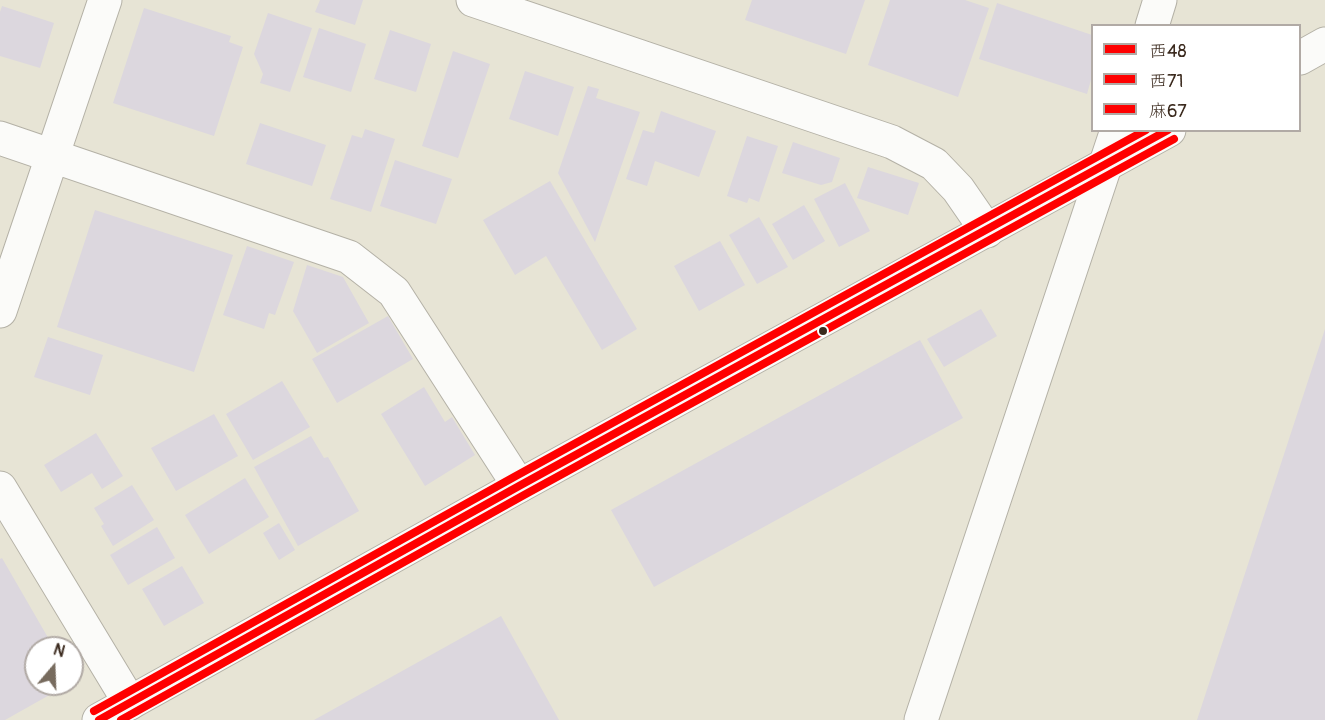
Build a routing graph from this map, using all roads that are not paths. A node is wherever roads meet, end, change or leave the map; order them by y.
1 (105, 0) edge
2 (473, 0) edge
3 (1160, 0) edge
4 (1153, 24) edge
5 (1325, 44) edge
6 (1301, 57) edge
7 (1116, 132) edge
8 (1165, 132) edge
9 (0, 138) edge
10 (53, 155) junction
11 (1104, 166) junction
12 (987, 231) junction
13 (0, 311) edge
14 (519, 486) junction
15 (0, 488) edge
16 (130, 703) junction
17 (99, 720) edge
18 (921, 720) edge

1 - 10 street
2 - 12 street
3 - 4 street
5 - 6 street
7 - 11 street
8 - 11 street
9 - 10 street
10 - 13 street
10 - 14 street
11 - 12 street
11 - 18 street
12 - 14 street
14 - 16 street
15 - 16 street
16 - 17 street

